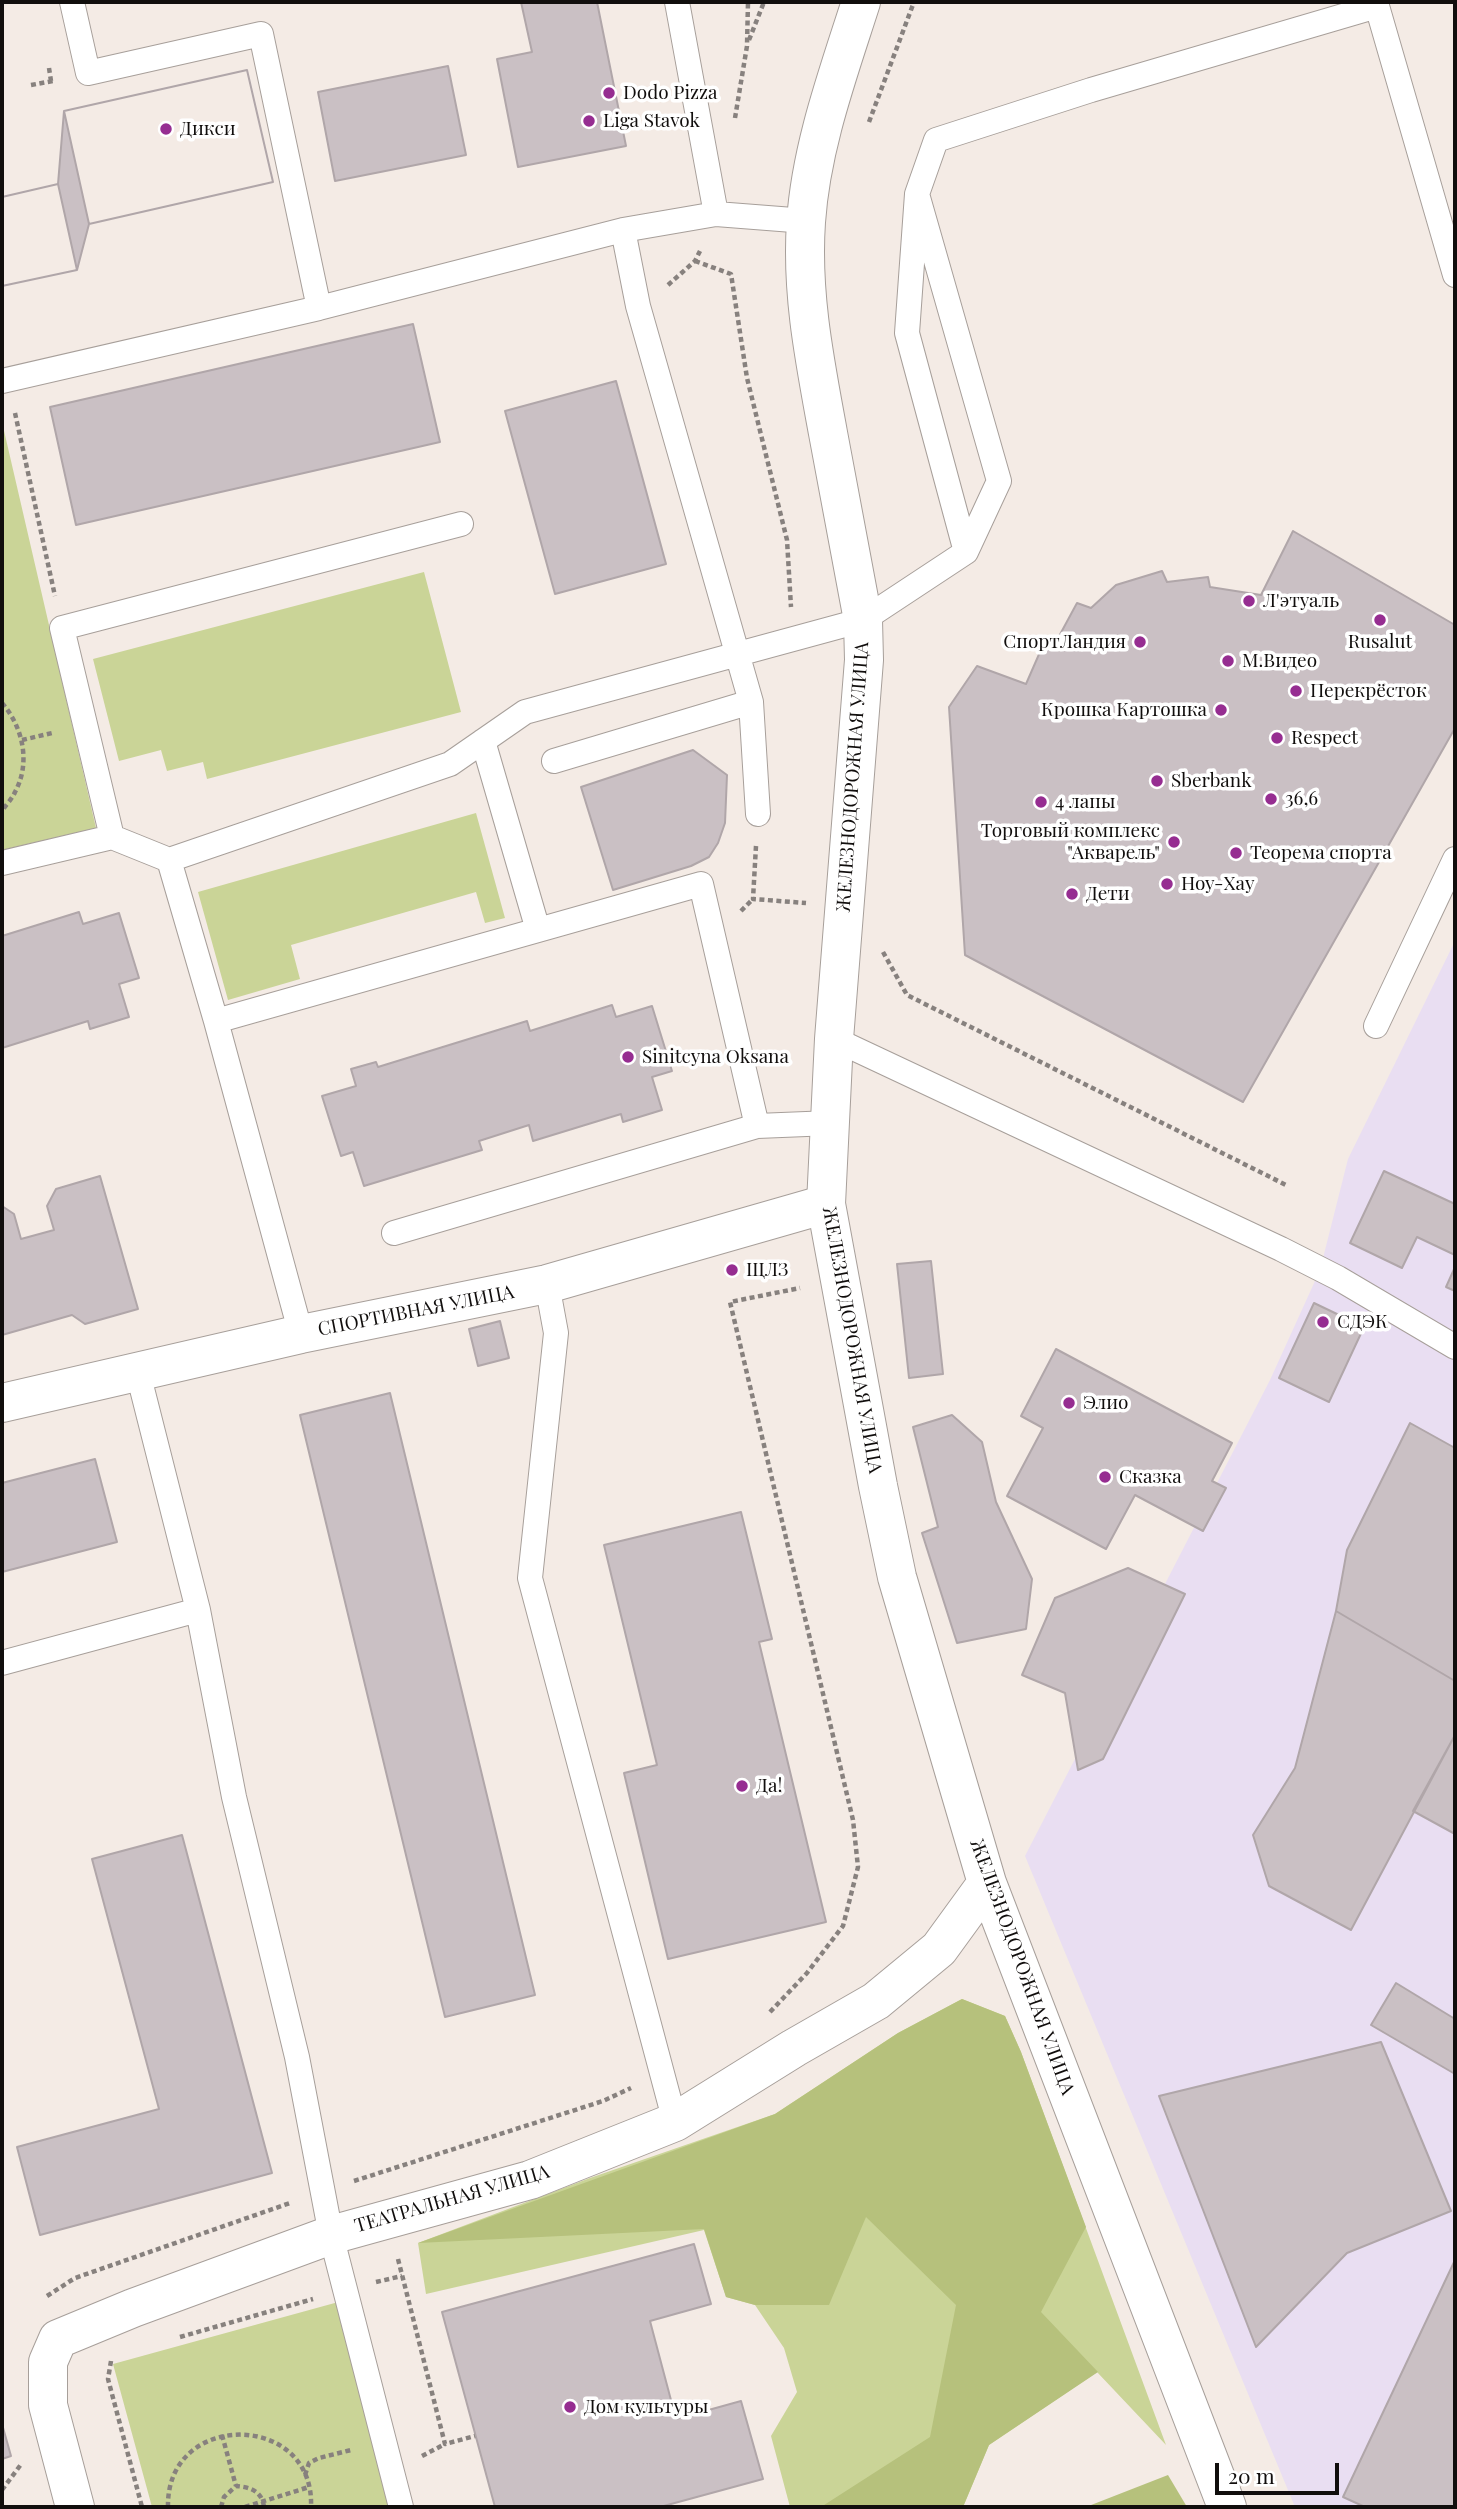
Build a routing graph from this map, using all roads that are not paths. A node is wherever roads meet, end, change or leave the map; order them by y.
1 (72, 2) edge
2 (677, 2) edge
3 (861, 2) edge
4 (917, 194) junction
5 (716, 214) junction
6 (806, 221) junction
7 (623, 230) junction
8 (1455, 275) edge
9 (319, 308) junction
10 (4, 380) edge
11 (461, 524) dead end
12 (966, 552) junction
13 (863, 620) junction
14 (736, 653) junction
15 (751, 702) junction
16 (483, 741) junction
17 (554, 761) dead end
18 (758, 814) road end
19 (112, 837) junction
20 (1455, 859) edge
21 (169, 860) junction
22 (2, 863) edge
23 (538, 930) junction
24 (216, 1021) junction
25 (1376, 1026) dead end
26 (834, 1039) junction
27 (831, 1124) junction
28 (757, 1126) junction
29 (826, 1204) junction
30 (394, 1233) dead end
31 (547, 1284) junction
32 (301, 1334) junction
33 (1455, 1347) edge
34 (138, 1373) junction
35 (2, 1404) edge
36 (198, 1610) junction
37 (2, 1663) edge
38 (988, 1883) junction
39 (675, 2122) junction
40 (331, 2235) junction
41 (75, 2507) edge
42 (401, 2507) edge
43 (1227, 2507) edge

1 - 9 lane
2 - 5 lane
3 - 6 main road, ЖЕЛЕЗНОДОРОЖНАЯ УЛИЦА
4 - 8 lane
4 - 12 lane
4 - 12 lane
5 - 6 lane
5 - 7 lane
6 - 13 main road, ЖЕЛЕЗНОДОРОЖНАЯ УЛИЦА
7 - 9 lane
7 - 14 lane
9 - 10 lane
11 - 19 lane
12 - 13 lane
13 - 14 lane
13 - 26 main road, ЖЕЛЕЗНОДОРОЖНАЯ УЛИЦА
14 - 15 lane
14 - 16 lane
15 - 17 lane
15 - 18 lane
16 - 21 lane
16 - 23 lane
19 - 21 lane
19 - 22 lane
20 - 25 lane
21 - 24 lane
23 - 24 lane
23 - 28 lane
24 - 32 lane
26 - 27 main road, ЖЕЛЕЗНОДОРОЖНАЯ УЛИЦА
26 - 33 lane
27 - 28 lane
27 - 29 main road, ЖЕЛЕЗНОДОРОЖНАЯ УЛИЦА
28 - 30 lane
29 - 31 main road, СПОРТИВНАЯ УЛИЦА
29 - 38 main road, ЖЕЛЕЗНОДОРОЖНАЯ УЛИЦА
31 - 32 main road, СПОРТИВНАЯ УЛИЦА
31 - 39 lane
32 - 34 main road, СПОРТИВНАЯ УЛИЦА
34 - 35 main road, СПОРТИВНАЯ УЛИЦА
34 - 36 lane
36 - 37 lane
36 - 40 lane
38 - 39 main road, ТЕАТРАЛЬНАЯ УЛИЦА
38 - 43 main road, ЖЕЛЕЗНОДОРОЖНАЯ УЛИЦА
39 - 40 main road, ТЕАТРАЛЬНАЯ УЛИЦА
40 - 41 main road, ТЕАТРАЛЬНАЯ УЛИЦА
40 - 42 lane

